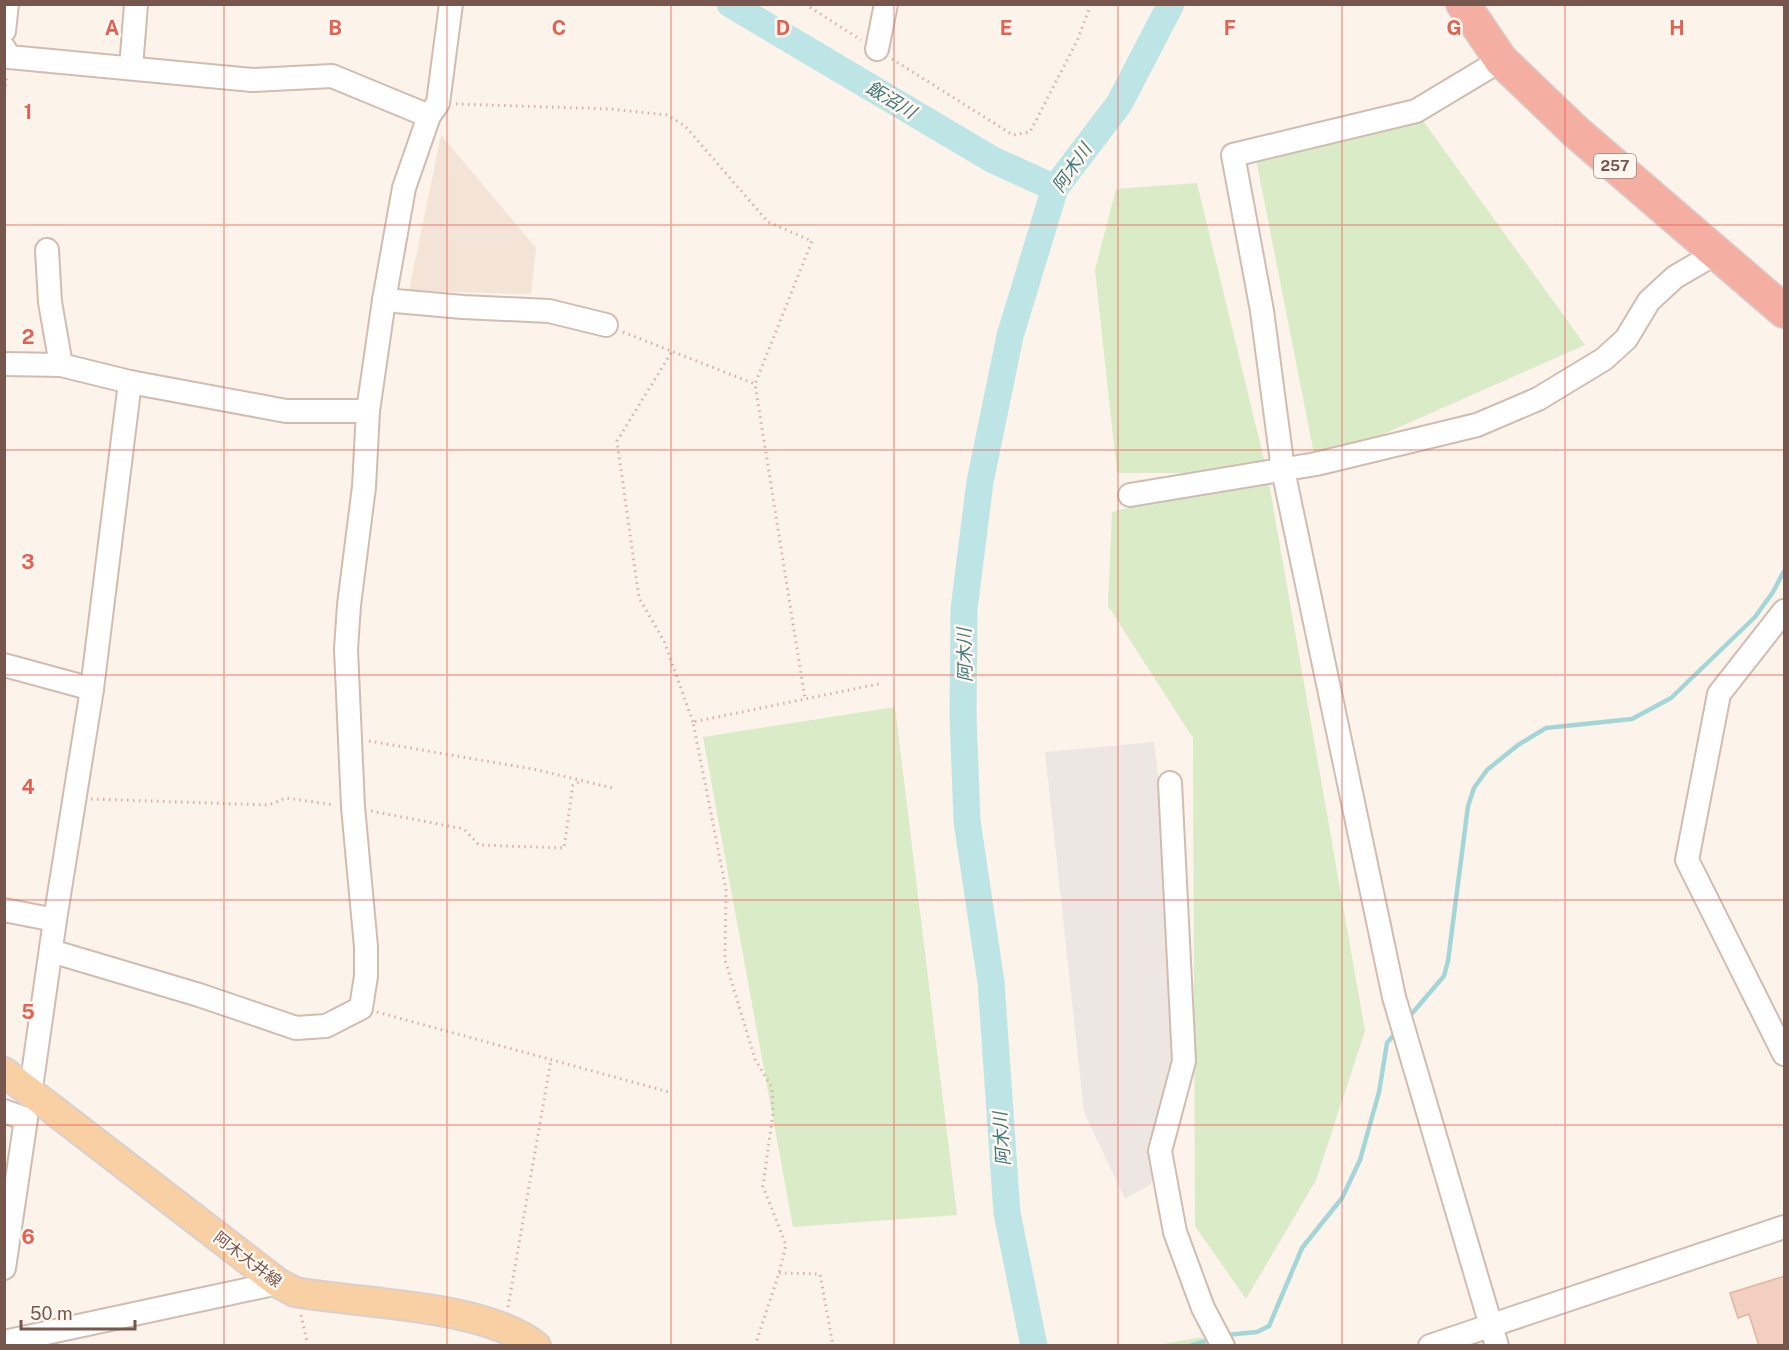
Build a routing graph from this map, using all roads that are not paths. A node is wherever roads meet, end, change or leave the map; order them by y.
1 (7, 4) edge
2 (136, 4) edge
3 (451, 4) edge
4 (886, 4) edge
5 (1462, 4) edge
6 (4, 31) edge
7 (877, 50) road end
8 (7, 53) edge
9 (1501, 60) junction
10 (131, 68) junction
11 (433, 109) junction
12 (47, 250) dead end
13 (1718, 252) junction
14 (384, 300) junction
15 (1785, 311) edge
16 (606, 325) road end
17 (4, 364) edge
18 (61, 365) junction
19 (130, 382) junction
20 (368, 411) junction
21 (1283, 470) junction
22 (1130, 495) dead end
23 (1785, 611) edge
24 (4, 665) edge
25 (92, 689) junction
26 (1170, 783) dead end
27 (4, 910) edge
28 (55, 920) junction
29 (51, 951) junction
30 (1785, 1054) edge
31 (4, 1072) edge
32 (28, 1089) junction
33 (4, 1111) edge
34 (1785, 1227) edge
35 (4, 1268) edge
36 (286, 1288) junction
37 (1494, 1335) edge
38 (1218, 1336) edge
39 (4, 1342) edge
40 (536, 1346) edge
41 (1430, 1346) edge

1 - 6 street
2 - 10 street
3 - 11 street
4 - 7 street
5 - 9 highway, 257
8 - 10 street
9 - 13 highway, 257
9 - 21 street
10 - 11 street
11 - 14 street
12 - 18 street
13 - 15 highway, 257
13 - 21 street
14 - 16 street
14 - 20 street
17 - 18 street
18 - 19 street
19 - 20 street
19 - 25 street
20 - 29 street
21 - 22 street
21 - 37 street
23 - 30 street
24 - 25 street
25 - 28 street
26 - 38 street
27 - 28 street
28 - 29 street
29 - 32 street
31 - 32 main road, 阿木大井線
32 - 36 main road, 阿木大井線
33 - 35 street
34 - 37 street
36 - 39 street
36 - 40 main road, 阿木大井線
37 - 41 street

